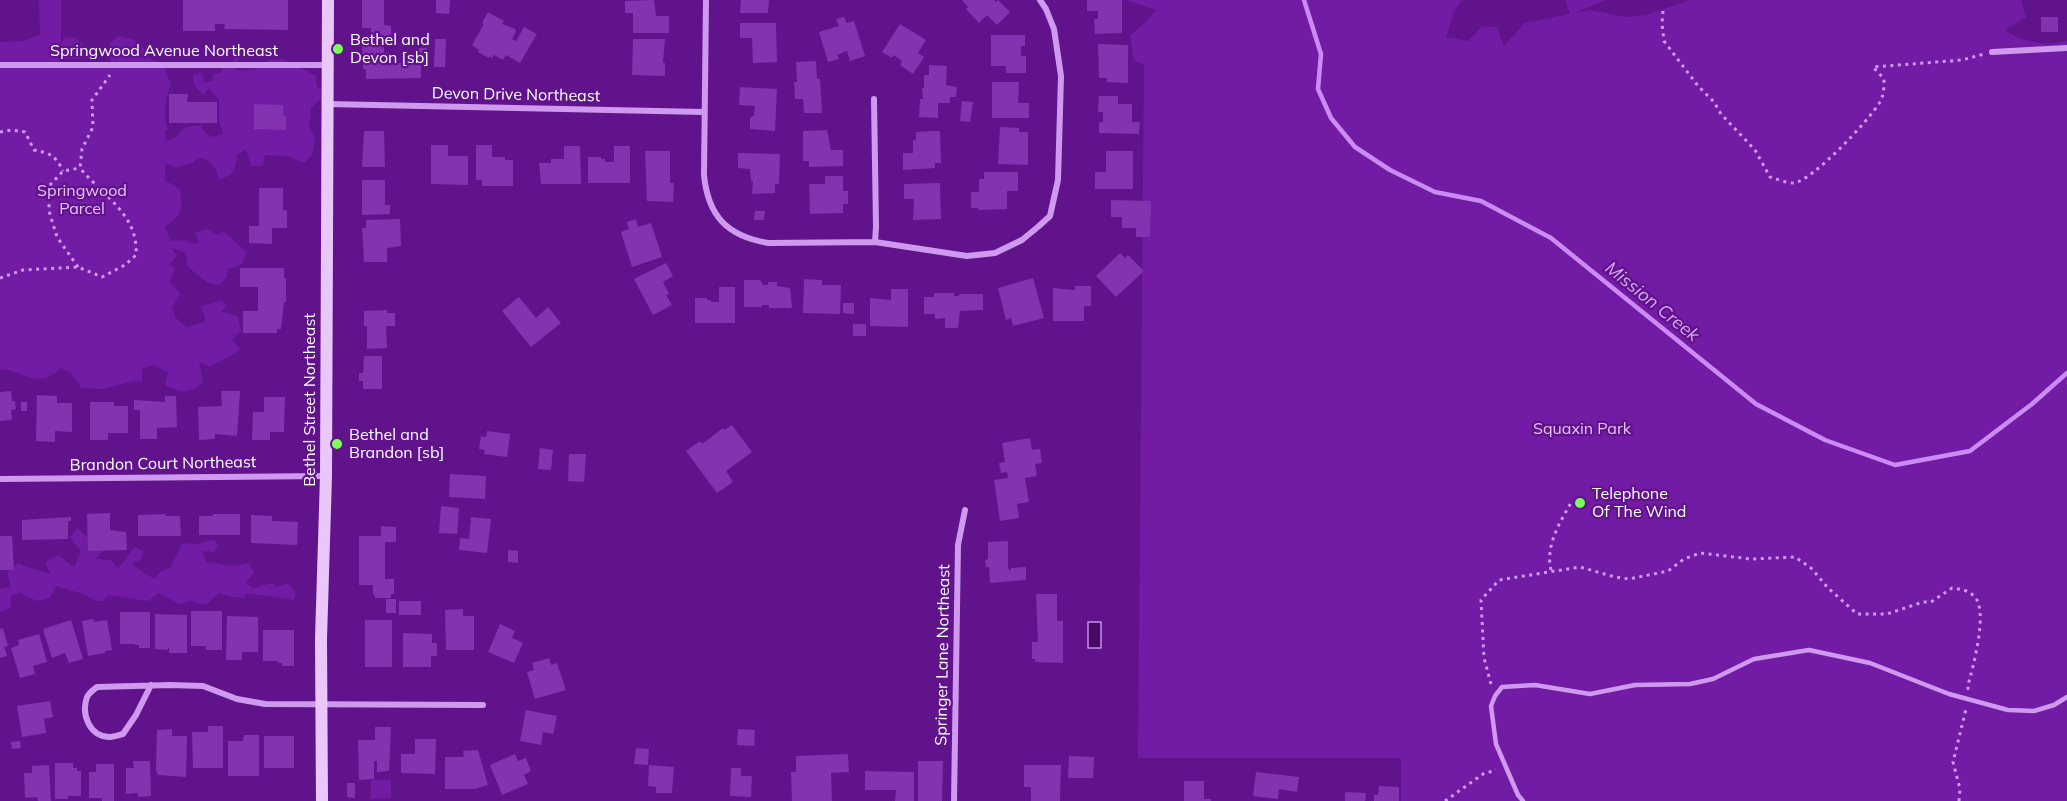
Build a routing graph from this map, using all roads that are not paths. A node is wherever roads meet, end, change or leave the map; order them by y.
1 (328, 0) edge
2 (706, 0) edge
3 (1040, 0) edge
4 (2067, 48) edge
5 (1992, 52) road end
6 (0, 65) edge
7 (328, 65) junction
8 (874, 99) dead end
9 (327, 104) junction
10 (704, 112) junction
11 (875, 242) junction
12 (326, 476) junction
13 (0, 479) edge
14 (965, 510) dead end
15 (151, 685) junction
16 (2067, 697) edge
17 (322, 704) junction
18 (483, 705) dead end
19 (322, 801) edge
20 (954, 801) edge
21 (1523, 801) edge

1 - 7 street, Bethel Street Northeast
2 - 10 street
3 - 11 street
4 - 5 street
6 - 7 street, Springwood Avenue Northeast
7 - 9 street, Bethel Street Northeast
8 - 11 street
9 - 10 street, Devon Drive Northeast
9 - 12 street, Bethel Street Northeast
10 - 11 street
12 - 13 street, Brandon Court Northeast
12 - 17 street, Bethel Street Northeast
14 - 20 street, Springer Lane Northeast
15 - 15 street
15 - 17 street
16 - 21 lane
17 - 18 street
17 - 19 street, Bethel Street Northeast

